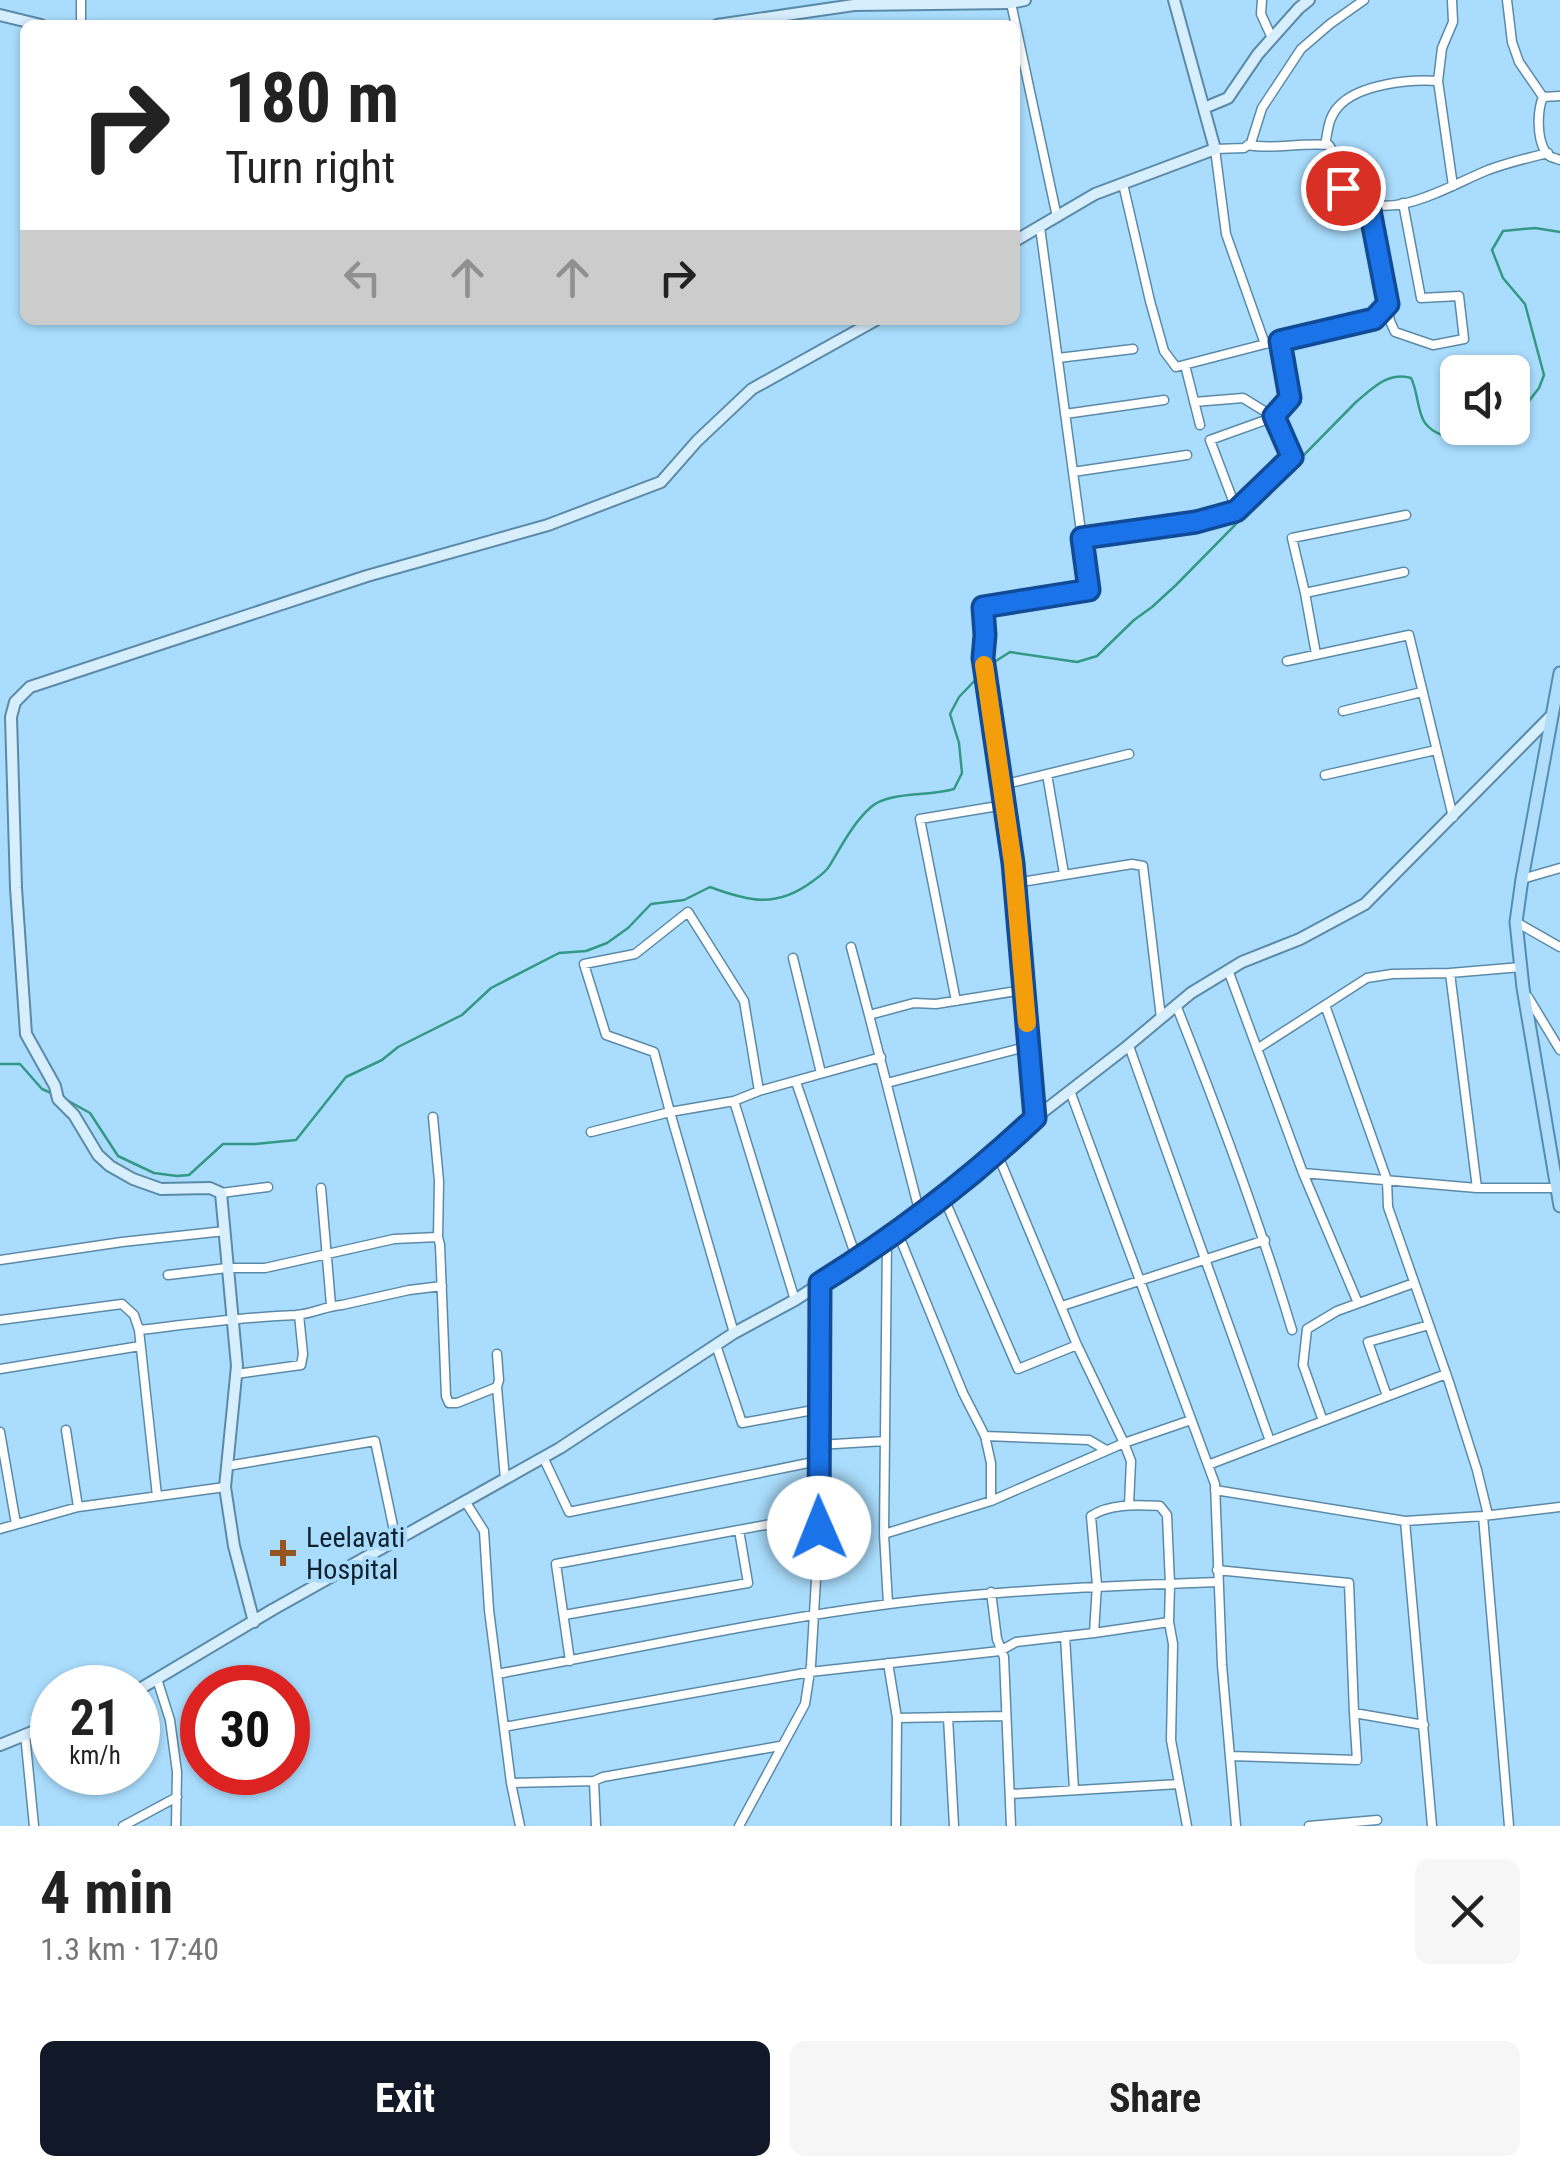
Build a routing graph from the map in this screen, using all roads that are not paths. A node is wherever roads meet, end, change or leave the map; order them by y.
1 (1026, 0) edge
2 (1174, 0) edge
3 (1262, 0) edge
4 (1364, 0) edge
5 (1452, 0) edge
6 (1507, 0) edge
7 (885, 2) edge
8 (1012, 3) junction
9 (1301, 3) edge
10 (751, 20) edge
11 (1016, 20) edge
12 (1272, 38) junction
13 (1020, 41) edge
14 (1438, 81) junction
15 (1560, 96) edge
16 (1542, 98) junction
17 (1204, 108) junction
18 (1248, 145) junction
19 (1326, 145) junction
20 (1215, 149) junction
21 (1548, 154) junction
22 (1560, 160) edge
23 (1123, 184) junction
24 (1453, 186) junction
25 (1403, 204) junction
26 (1369, 205) junction
27 (1057, 216) junction
28 (1040, 226) junction
29 (1020, 238) edge
30 (1388, 304) junction
31 (867, 325) edge
32 (1280, 341) junction
33 (1265, 344) junction
34 (1133, 349) dead end
35 (1058, 358) junction
36 (1185, 365) junction
37 (1164, 400) dead end
38 (1194, 402) junction
39 (1065, 414) junction
40 (1274, 416) junction
41 (1200, 425) dead end
42 (1186, 455) dead end
43 (1073, 472) junction
44 (1236, 511) junction
45 (1406, 515) dead end
46 (1082, 538) junction
47 (1404, 572) dead end
48 (1304, 593) junction
49 (1316, 654) junction
50 (1287, 661) dead end
51 (1560, 673) edge
52 (1422, 692) junction
53 (1343, 710) dead end
54 (1551, 716) junction
55 (6, 726) edge
56 (1436, 750) junction
57 (1129, 754) dead end
58 (1047, 774) junction
59 (1325, 775) dead end
60 (1002, 785) junction
61 (1004, 804) junction
62 (1453, 817) junction
63 (1560, 868) edge
64 (1064, 874) junction
65 (1522, 879) junction
66 (1014, 883) junction
67 (1516, 922) junction
68 (851, 947) dead end
69 (1560, 947) edge
70 (793, 958) dead end
71 (1520, 968) junction
72 (1228, 970) junction
73 (1450, 973) junction
74 (1523, 988) junction
75 (1024, 990) junction
76 (956, 1001) junction
77 (1176, 1005) junction
78 (1324, 1005) junction
79 (869, 1015) junction
80 (1161, 1018) junction
81 (1029, 1046) junction
82 (1128, 1046) junction
83 (1257, 1049) junction
84 (1560, 1050) edge
85 (881, 1057) junction
86 (821, 1073) junction
87 (796, 1082) junction
88 (887, 1083) junction
89 (759, 1091) junction
90 (1070, 1091) junction
91 (734, 1101) junction
92 (670, 1112) junction
93 (433, 1117) dead end
94 (1035, 1118) junction
95 (591, 1132) dead end
96 (997, 1153) junction
97 (1303, 1173) junction
98 (1387, 1180) junction
99 (268, 1188) dead end
100 (321, 1188) dead end
101 (1477, 1188) junction
102 (1556, 1188) junction
103 (221, 1193) junction
104 (944, 1196) junction
105 (1560, 1206) edge
106 (920, 1214) junction
107 (225, 1231) junction
108 (892, 1235) junction
109 (438, 1237) junction
110 (1265, 1240) junction
111 (326, 1253) junction
112 (1204, 1259) junction
113 (0, 1260) edge
114 (858, 1260) junction
115 (227, 1268) junction
116 (168, 1275) dead end
117 (1140, 1280) junction
118 (820, 1283) junction
119 (1414, 1283) junction
120 (442, 1286) junction
121 (795, 1300) junction
122 (1358, 1303) junction
123 (331, 1306) junction
124 (1062, 1306) junction
125 (299, 1315) junction
126 (232, 1319) junction
127 (0, 1320) edge
128 (1429, 1325) junction
129 (139, 1330) junction
130 (1292, 1330) dead end
131 (734, 1333) junction
132 (1077, 1345) junction
133 (140, 1346) junction
134 (716, 1346) junction
135 (497, 1354) dead end
136 (0, 1369) edge
137 (236, 1374) junction
138 (1446, 1374) junction
139 (497, 1387) junction
140 (1388, 1396) junction
141 (819, 1408) junction
142 (1192, 1420) junction
143 (1323, 1421) junction
144 (66, 1430) dead end
145 (0, 1432) edge
146 (984, 1436) junction
147 (885, 1441) junction
148 (1270, 1441) junction
149 (1124, 1443) junction
150 (818, 1444) junction
151 (1106, 1450) junction
152 (543, 1457) junction
153 (818, 1462) junction
154 (1208, 1465) junction
155 (227, 1466) junction
156 (3, 1473) edge
157 (505, 1478) junction
158 (224, 1487) junction
159 (1216, 1490) junction
160 (157, 1496) junction
161 (465, 1501) junction
162 (991, 1501) junction
163 (1129, 1505) junction
164 (78, 1507) junction
165 (1560, 1507) edge
166 (819, 1515) junction
167 (1486, 1516) junction
168 (1405, 1521) junction
169 (16, 1524) junction
170 (0, 1529) edge
171 (739, 1530) junction
172 (884, 1534) junction
173 (396, 1540) junction
174 (1217, 1570) junction
175 (1218, 1582) junction
176 (1170, 1584) junction
177 (1098, 1585) junction
178 (991, 1592) junction
179 (888, 1604) junction
180 (564, 1616) junction
181 (814, 1616) junction
182 (254, 1622) junction
183 (1168, 1622) junction
184 (1094, 1632) junction
185 (1066, 1636) junction
186 (1000, 1650) junction
187 (570, 1661) junction
188 (888, 1663) junction
189 (810, 1672) junction
190 (498, 1674) junction
191 (160, 1677) edge
192 (160, 1688) edge
193 (1354, 1713) junction
194 (1006, 1716) junction
195 (948, 1717) junction
196 (897, 1718) junction
197 (1424, 1725) junction
198 (504, 1727) junction
199 (30, 1732) edge
200 (25, 1734) junction
201 (0, 1745) edge
202 (780, 1746) junction
203 (1230, 1756) junction
204 (594, 1781) junction
205 (511, 1783) junction
206 (1178, 1784) junction
207 (1074, 1790) junction
208 (1010, 1794) junction
209 (177, 1797) junction
210 (1377, 1820) dead end
211 (1327, 1825) edge
212 (34, 1826) edge
213 (123, 1826) edge
214 (176, 1826) edge
215 (520, 1826) edge
216 (596, 1826) edge
217 (738, 1826) edge
218 (896, 1826) edge
219 (954, 1826) edge
220 (1012, 1826) edge
221 (1187, 1826) edge
222 (1236, 1826) edge
223 (1309, 1826) edge
224 (1432, 1826) edge
225 (1509, 1826) edge

1 - 8 main road
2 - 17 main road
3 - 12 street
4 - 18 street
5 - 14 street
6 - 16 street
7 - 8 main road
7 - 10 main road
8 - 11 street
9 - 12 main road
12 - 17 main road
13 - 27 street
14 - 19 street
14 - 24 street
15 - 16 street
16 - 21 street
17 - 20 main road
18 - 19 street
18 - 20 street
19 - 26 street
20 - 23 main road
20 - 33 street
21 - 22 street
21 - 24 street
23 - 27 main road
23 - 36 street
24 - 25 street
25 - 26 street
25 - 30 street
26 - 30 street
27 - 28 main road
28 - 29 main road
28 - 35 street
30 - 32 street
31 - 55 main road
32 - 33 street
32 - 40 street
33 - 36 street
34 - 35 street
35 - 39 street
36 - 38 street
37 - 39 street
38 - 40 street
38 - 41 street
39 - 43 street
40 - 44 street
40 - 44 street
42 - 43 street
43 - 46 street
44 - 46 street
45 - 48 street
46 - 60 street
47 - 48 street
48 - 49 street
49 - 50 street
49 - 52 street
51 - 54 main road
52 - 53 street
52 - 56 street
54 - 62 main road
54 - 65 main road
55 - 103 main road
56 - 59 street
56 - 62 street
57 - 58 street
58 - 60 street
58 - 64 street
60 - 61 street
61 - 66 street
61 - 76 street
62 - 72 main road
63 - 65 street
64 - 66 street
64 - 80 street
65 - 67 main road
66 - 75 street
67 - 69 street
67 - 71 main road
68 - 79 street
70 - 86 street
71 - 73 street
71 - 74 main road
72 - 77 main road
72 - 83 street
73 - 78 street
73 - 101 street
74 - 84 street
74 - 102 main road
75 - 76 street
75 - 81 street
76 - 79 street
77 - 80 main road
77 - 110 street
78 - 83 street
78 - 98 street
79 - 85 street
80 - 82 main road
81 - 88 street
81 - 94 street
82 - 90 main road
82 - 112 street
83 - 97 street
85 - 86 street
85 - 88 street
86 - 87 street
87 - 89 street
87 - 114 street
88 - 106 street
89 - 91 street
89 - 92 street
90 - 94 main road
90 - 117 street
91 - 92 street
91 - 121 street
92 - 95 street
92 - 131 street
93 - 109 street
94 - 96 main road
96 - 104 main road
96 - 124 street
97 - 98 street
97 - 122 street
98 - 101 street
98 - 119 street
99 - 103 street
100 - 111 street
101 - 102 street
102 - 105 main road
103 - 107 main road
104 - 106 main road
104 - 132 street
106 - 108 main road
107 - 113 street
107 - 115 main road
108 - 114 main road
108 - 146 street
108 - 147 street
109 - 111 street
109 - 120 street
110 - 112 street
110 - 130 street
111 - 115 street
111 - 123 street
112 - 117 street
112 - 148 street
114 - 118 main road
115 - 116 street
115 - 126 main road
117 - 124 street
117 - 142 street
118 - 121 main road
118 - 141 street
119 - 122 street
119 - 128 street
120 - 123 street
120 - 139 street
121 - 131 main road
122 - 143 street
123 - 125 street
124 - 132 street
125 - 126 street
125 - 137 street
126 - 129 street
126 - 137 main road
127 - 129 street
128 - 138 street
128 - 140 street
129 - 133 street
131 - 134 main road
132 - 149 street
133 - 136 street
133 - 160 street
134 - 141 street
134 - 152 main road
135 - 139 street
137 - 155 main road
138 - 140 street
138 - 167 street
139 - 157 street
140 - 143 street
141 - 150 street
142 - 149 street
142 - 154 street
143 - 148 street
144 - 164 street
145 - 156 street
146 - 151 street
146 - 162 street
147 - 150 street
147 - 172 street
148 - 154 street
149 - 151 street
149 - 163 street
150 - 153 street
151 - 162 street
152 - 153 street
152 - 157 main road
153 - 166 street
154 - 159 street
155 - 158 main road
155 - 173 street
156 - 169 street
157 - 161 main road
158 - 160 street
158 - 182 main road
159 - 168 street
159 - 174 street
160 - 164 street
161 - 173 main road
161 - 190 street
162 - 172 street
163 - 176 street
163 - 177 street
164 - 169 street
165 - 167 street
166 - 171 street
166 - 181 street
167 - 168 street
167 - 225 street
168 - 197 street
169 - 170 street
171 - 180 street
171 - 180 street
172 - 179 street
173 - 182 main road
174 - 175 street
174 - 193 street
175 - 176 street
175 - 203 street
176 - 177 street
176 - 183 street
177 - 178 street
177 - 184 street
178 - 179 street
178 - 186 street
179 - 181 street
180 - 187 street
181 - 187 street
181 - 189 street
182 - 191 main road
183 - 184 street
183 - 206 street
184 - 185 street
185 - 186 street
185 - 207 street
186 - 188 street
186 - 194 street
187 - 190 street
188 - 189 street
188 - 196 street
189 - 198 street
189 - 202 street
190 - 198 street
192 - 209 street
193 - 197 street
193 - 203 street
194 - 195 street
194 - 208 street
195 - 196 street
195 - 219 street
196 - 218 street
197 - 224 street
198 - 205 street
199 - 200 main road
200 - 201 main road
200 - 212 street
202 - 204 street
202 - 217 street
203 - 222 street
204 - 205 street
204 - 216 street
205 - 215 street
206 - 207 street
206 - 221 street
207 - 208 street
208 - 220 street
209 - 213 street
209 - 214 street
210 - 211 street
211 - 223 street

